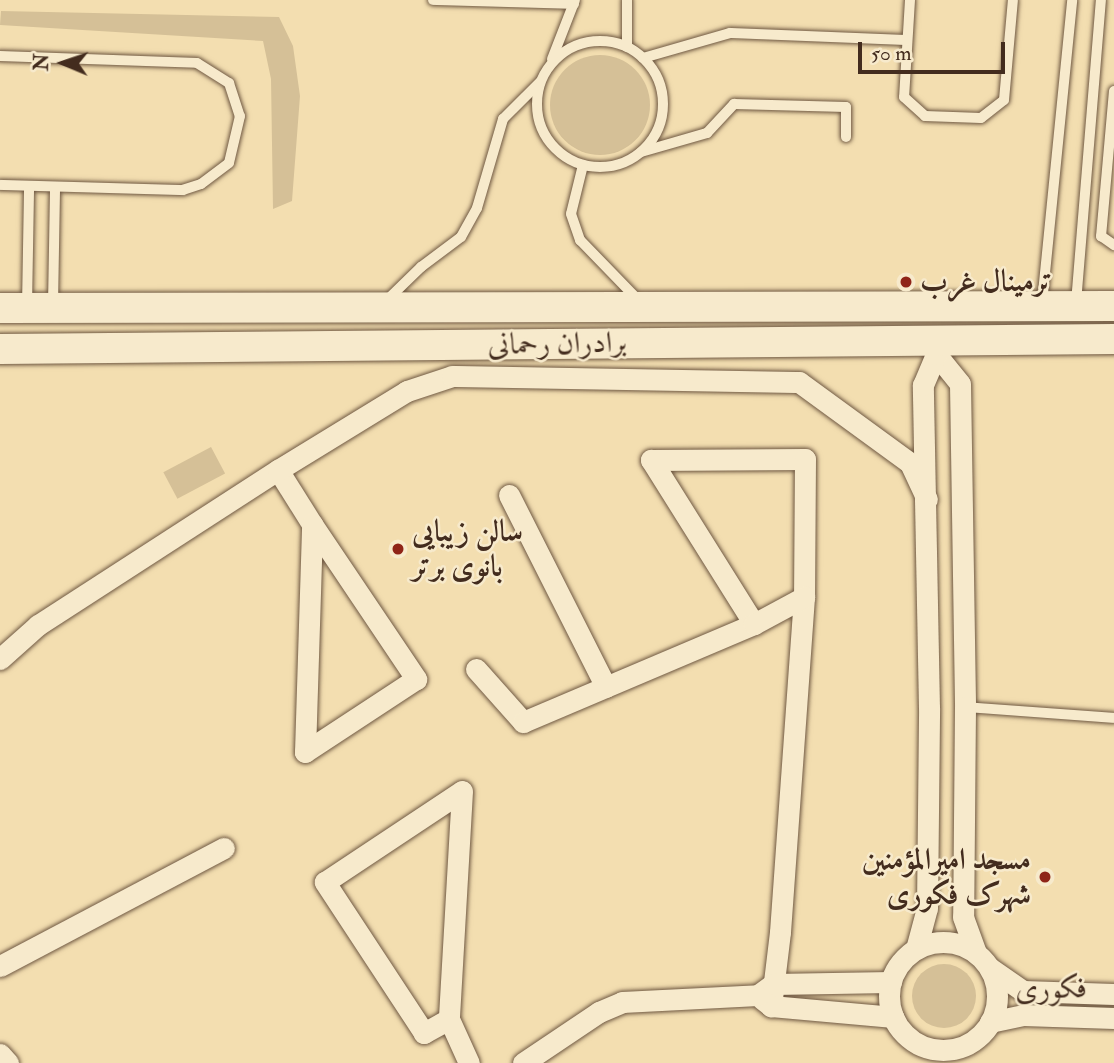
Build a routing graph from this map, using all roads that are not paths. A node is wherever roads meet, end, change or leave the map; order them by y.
1 (433, 0) edge
2 (627, 0) edge
3 (910, 0) edge
4 (1013, 0) edge
5 (1072, 0) edge
6 (1101, 0) edge
7 (575, 2) edge
8 (907, 40) junction
9 (627, 47) junction
10 (0, 55) edge
11 (643, 58) junction
12 (551, 64) junction
13 (540, 82) junction
14 (1114, 91) edge
15 (846, 137) dead end
16 (642, 152) junction
17 (583, 165) junction
18 (0, 185) edge
19 (29, 186) junction
20 (55, 187) junction
21 (1114, 245) edge
22 (381, 306) junction
23 (645, 306) junction
24 (1041, 306) junction
25 (1076, 306) junction
26 (1114, 306) edge
27 (27, 308) edge
28 (1114, 339) edge
29 (936, 347) junction
30 (0, 349) edge
31 (923, 434) junction
32 (960, 435) junction
33 (278, 470) junction
34 (509, 495) dead end
35 (927, 499) junction
36 (312, 524) junction
37 (804, 597) junction
38 (754, 624) junction
39 (0, 660) edge
40 (476, 670) dead end
41 (606, 687) junction
42 (965, 707) junction
43 (929, 708) junction
44 (1114, 718) edge
45 (224, 848) dead end
46 (916, 948) junction
47 (976, 952) junction
48 (0, 966) edge
49 (990, 968) junction
50 (891, 982) junction
51 (1114, 994) edge
52 (767, 995) junction
53 (894, 1017) junction
54 (1114, 1018) edge
55 (449, 1019) junction
56 (990, 1022) junction
57 (917, 1043) junction
58 (0, 1054) edge
59 (958, 1055) edge
60 (8, 1063) edge
61 (469, 1063) edge
62 (523, 1063) edge
63 (927, 1063) edge

1 - 7 lane
2 - 9 lane
3 - 8 lane
4 - 8 lane
5 - 24 lane
6 - 25 lane
7 - 12 lane
8 - 11 lane
9 - 11 lane
9 - 12 lane
10 - 20 lane
11 - 16 lane
12 - 13 lane
13 - 17 lane
13 - 22 lane
14 - 21 lane
15 - 16 lane
16 - 17 lane
17 - 23 lane
18 - 19 lane
19 - 20 lane
19 - 27 lane
20 - 27 lane
22 - 23 main road, برادران رحمانی
22 - 27 main road, برادران رحمانی
23 - 24 main road, برادران رحمانی
24 - 25 main road, برادران رحمانی
25 - 26 main road, برادران رحمانی
28 - 29 main road, برادران رحمانی
29 - 30 main road, برادران رحمانی
29 - 31 street
29 - 32 street
31 - 32 street
31 - 35 street
32 - 42 street
33 - 35 street
33 - 36 street
33 - 39 street
34 - 41 street
35 - 43 street
36 - 36 street
37 - 38 street
37 - 38 street
37 - 52 street
38 - 41 street
40 - 41 street
42 - 43 street
42 - 44 lane
42 - 47 street
43 - 46 street
45 - 48 street
46 - 47 street
46 - 50 street
47 - 49 street
49 - 51 street, فکوری
49 - 56 street
50 - 52 street
50 - 53 street
52 - 53 street
52 - 62 street
53 - 57 street
54 - 56 street, فکوری
55 - 55 street
55 - 61 street
56 - 59 street
57 - 59 street
57 - 63 street
58 - 60 street

